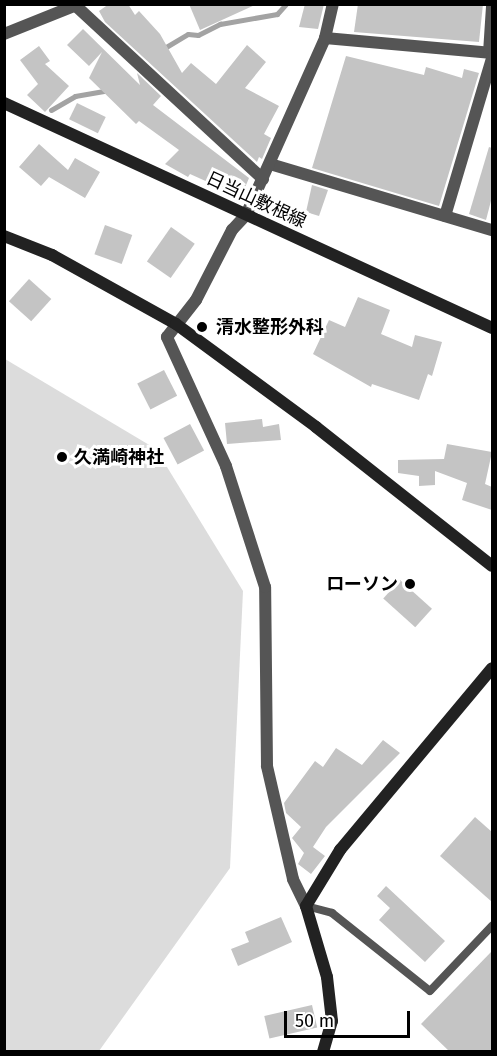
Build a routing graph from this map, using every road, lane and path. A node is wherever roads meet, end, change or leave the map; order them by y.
1 (333, 4) edge
2 (78, 5) edge
3 (492, 6) edge
4 (4, 34) edge
5 (325, 38) junction
6 (491, 55) edge
7 (4, 103) edge
8 (270, 164) junction
9 (263, 179) junction
10 (246, 215) junction
11 (445, 216) junction
12 (492, 230) edge
13 (4, 236) edge
14 (176, 324) junction
15 (492, 328) edge
16 (492, 566) edge
17 (492, 668) edge
18 (306, 906) junction
19 (492, 926) edge
20 (323, 1052) edge

1 - 5 street
2 - 4 street
2 - 9 street
3 - 6 street
5 - 6 street
5 - 8 street
6 - 11 street
7 - 10 street, 日当山敷根線
8 - 9 street
8 - 11 street
9 - 10 street
10 - 14 street
10 - 15 street, 日当山敷根線
11 - 12 street
13 - 14 street
14 - 16 street
14 - 18 street
17 - 18 street
18 - 19 lane
18 - 20 street

